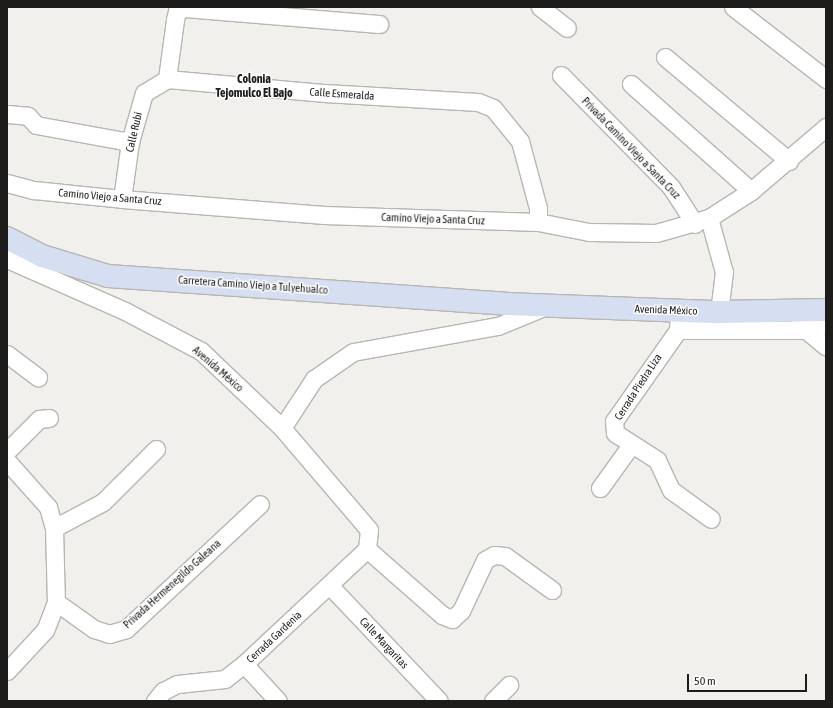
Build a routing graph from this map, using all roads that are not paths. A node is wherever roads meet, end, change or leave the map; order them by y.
1 (733, 7) edge
2 (549, 10) edge
3 (379, 24) dead end
4 (567, 28) dead end
5 (665, 57) dead end
6 (561, 75) dead end
7 (167, 79) junction
8 (826, 79) edge
9 (631, 84) dead end
10 (7, 114) edge
11 (826, 127) edge
12 (130, 142) junction
13 (789, 161) junction
14 (7, 183) edge
15 (751, 191) junction
16 (122, 199) junction
17 (702, 221) junction
18 (538, 222) junction
19 (7, 238) edge
20 (12, 262) edge
21 (506, 304) joint
22 (547, 305) junction
23 (826, 310) edge
24 (719, 312) junction
25 (788, 313) junction
26 (678, 321) junction
27 (826, 324) edge
28 (807, 330) junction
29 (824, 344) edge
30 (7, 354) edge
31 (38, 377) dead end
32 (49, 418) dead end
33 (282, 428) junction
34 (631, 445) junction
35 (156, 449) dead end
36 (7, 451) edge
37 (7, 461) edge
38 (600, 488) dead end
39 (260, 504) dead end
40 (711, 519) dead end
41 (54, 528) junction
42 (369, 543) junction
43 (330, 586) junction
44 (552, 590) dead end
45 (56, 602) junction
46 (244, 664) junction
47 (7, 671) edge
48 (509, 686) dead end
49 (155, 701) edge
50 (278, 701) edge
51 (439, 701) edge
52 (493, 701) edge

1 - 8 street
2 - 4 street
3 - 7 street
5 - 13 street
6 - 17 street, Privada Camino Viejo a Santa Cruz
7 - 12 street, Calle Rubí
7 - 18 street, Calle Esmeralda
9 - 15 street
10 - 12 street
11 - 13 street, Camino Viejo a Santa Cruz
12 - 16 street, Calle Rubí
13 - 15 street, Camino Viejo a Santa Cruz
14 - 16 street, Camino Viejo a Santa Cruz
15 - 17 street, Camino Viejo a Santa Cruz
16 - 18 street, Camino Viejo a Santa Cruz
17 - 18 street, Camino Viejo a Santa Cruz
17 - 24 street, Privada Camino Viejo a Santa Cruz
19 - 21 main road, Carretera Camino Viejo a Tulyehualco
20 - 33 street, Avenida México
21 - 22 main road, Avenida México
22 - 26 main road, Avenida México
22 - 33 street
23 - 25 main road, Avenida México
24 - 25 main road, Avenida México
24 - 26 main road, Avenida México
25 - 28 street
26 - 28 street
26 - 34 street, Cerrada Piedra Liza
27 - 28 street
28 - 29 street
30 - 31 street
32 - 36 street
33 - 42 street, Avenida México
34 - 38 street
34 - 40 street, Cerrada Piedra Liza
35 - 41 street
37 - 41 street
39 - 45 street, Privada Hermenegildo Galeana
41 - 45 street
42 - 43 street, Cerrada Gardenia
42 - 44 street, Avenida México
43 - 46 street, Cerrada Gardenia
43 - 51 street, Calle Margaritas
45 - 47 street
46 - 49 street, Cerrada Gardenia
46 - 50 street
48 - 52 street

